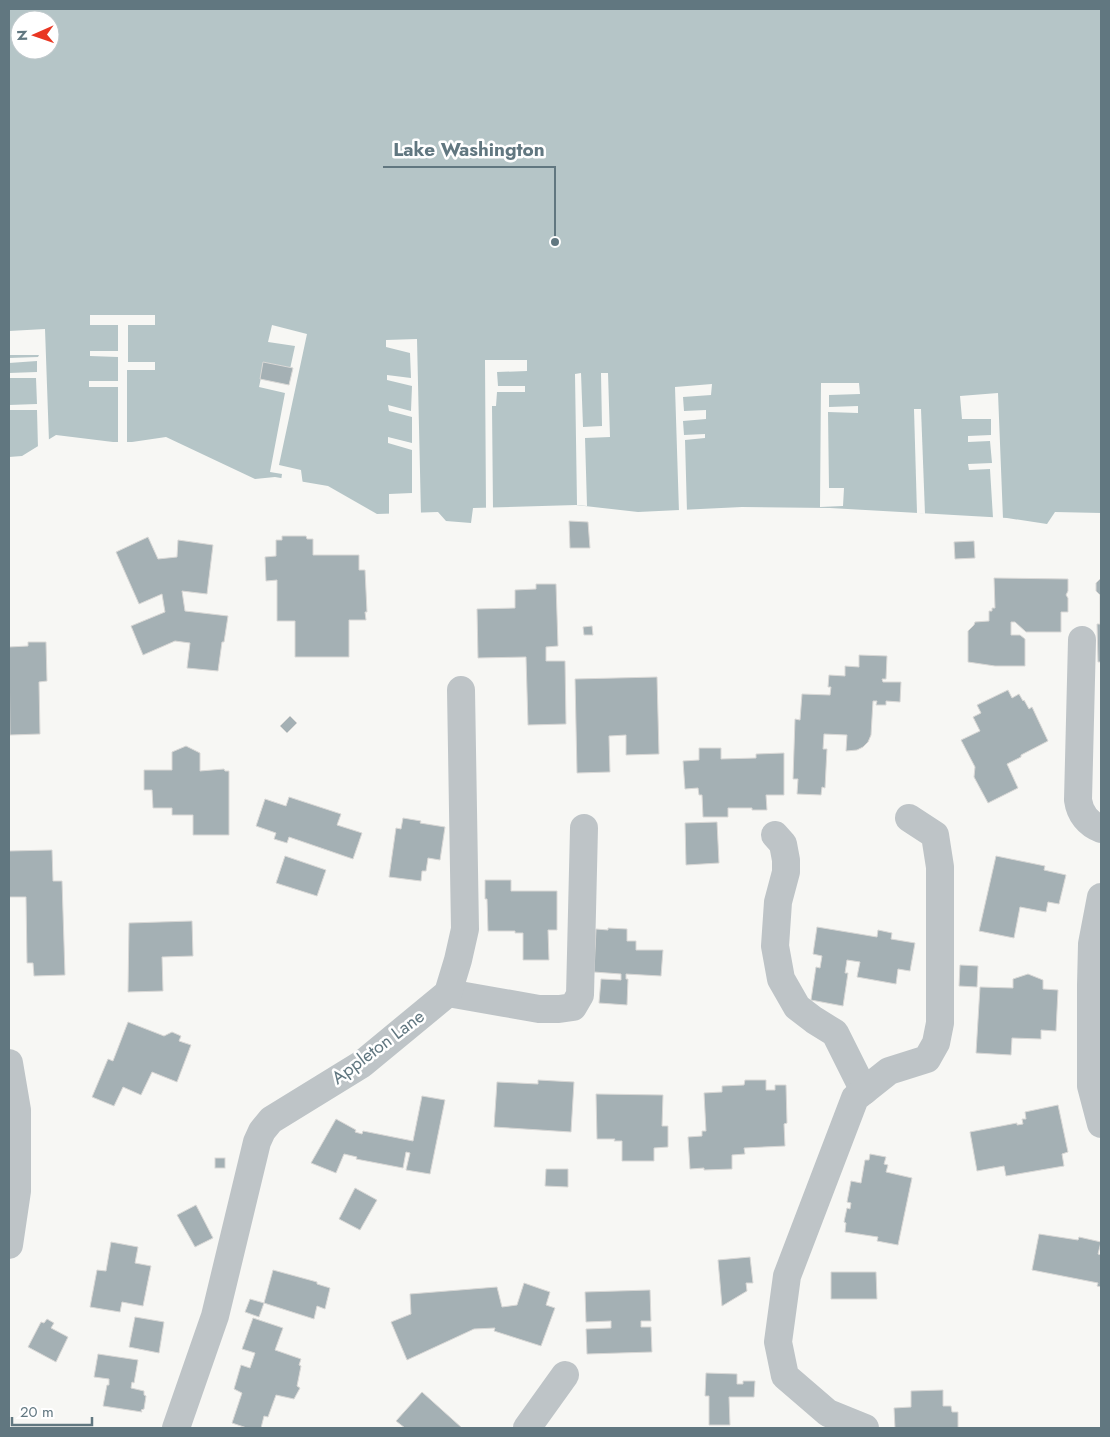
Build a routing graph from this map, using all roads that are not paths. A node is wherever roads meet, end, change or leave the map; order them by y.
1 (1082, 640) dead end
2 (461, 690) dead end
3 (909, 818) dead end
4 (584, 828) dead end
5 (1101, 829) edge
6 (775, 835) dead end
7 (1101, 897) edge
8 (448, 993) junction
9 (9, 1063) edge
10 (864, 1091) junction
11 (1101, 1124) edge
12 (9, 1245) edge
13 (565, 1375) dead end
14 (176, 1428) edge
15 (527, 1428) edge
16 (865, 1428) edge

1 - 5 street
2 - 8 street
3 - 10 street
4 - 8 street
6 - 10 street
7 - 11 street
8 - 14 street, Appleton Lane
9 - 12 street
10 - 16 street
13 - 15 street

